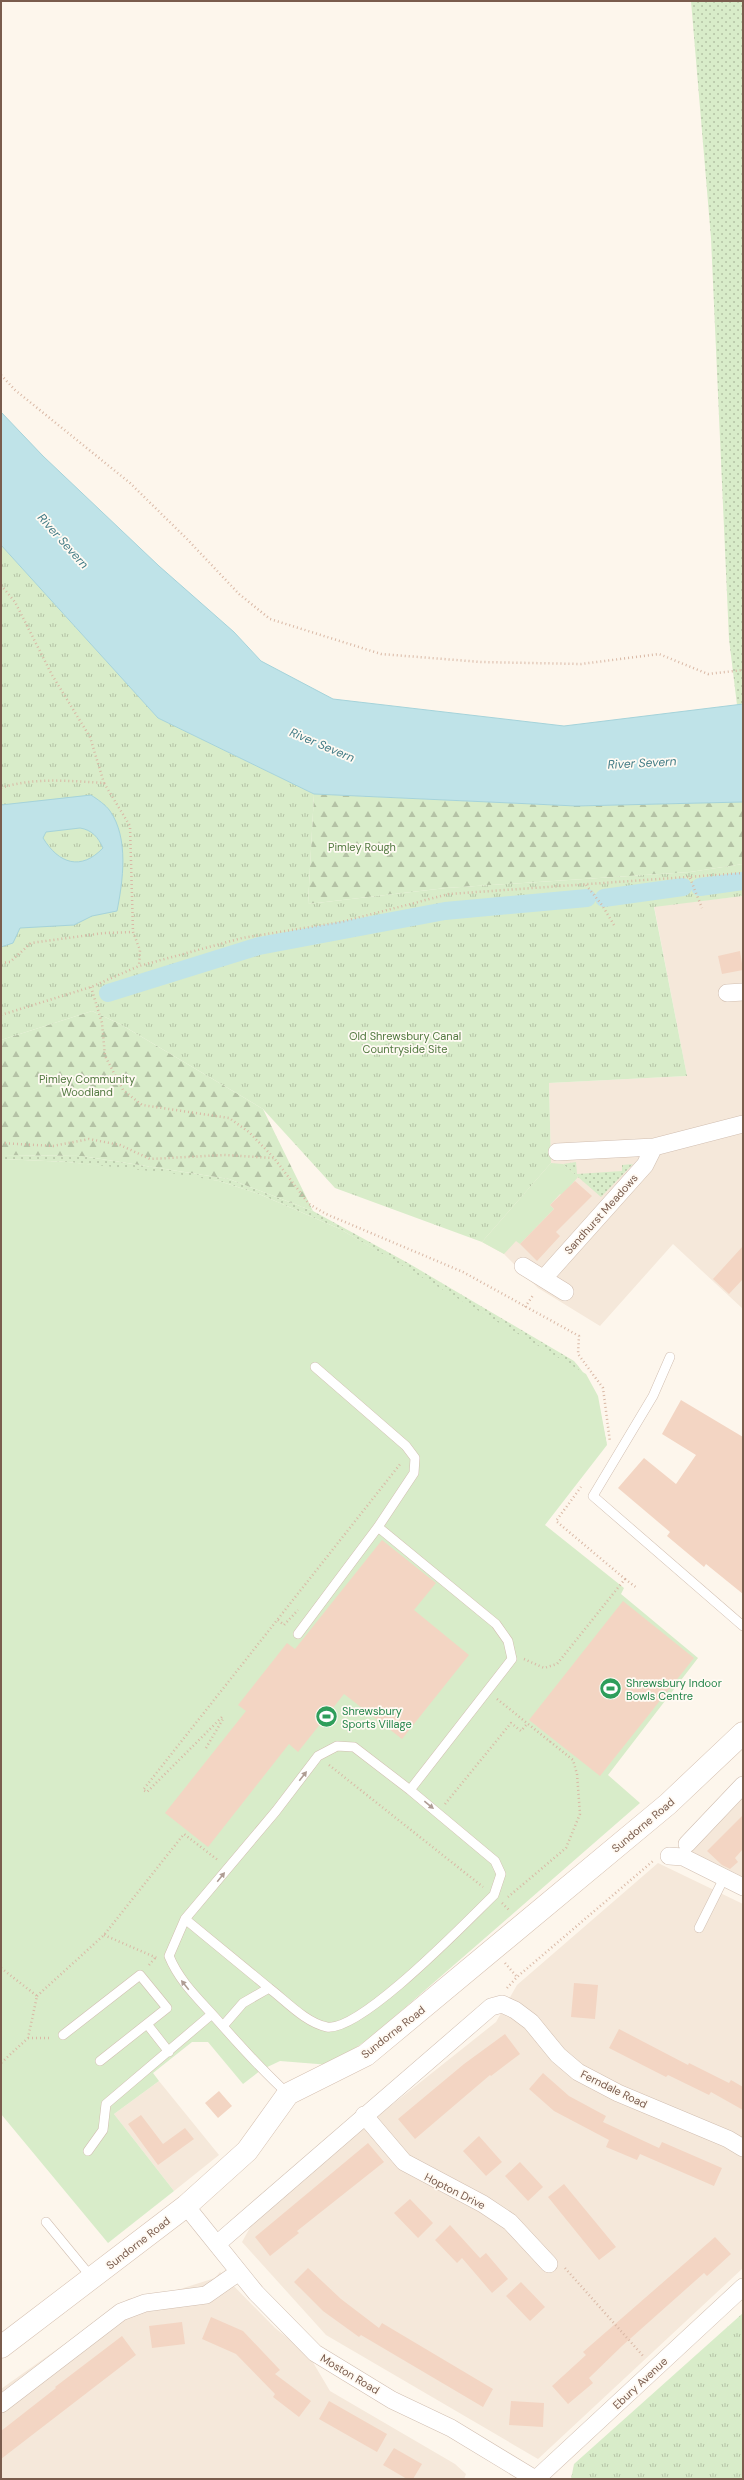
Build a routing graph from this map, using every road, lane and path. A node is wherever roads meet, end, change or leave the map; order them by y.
1 (1, 375) edge
2 (1, 585) edge
3 (743, 670) edge
4 (104, 783) junction
5 (1, 788) edge
6 (743, 873) edge
7 (690, 878) junction
8 (586, 885) junction
9 (702, 908) dead end
10 (614, 925) dead end
11 (133, 932) junction
12 (1, 963) edge
13 (139, 966) junction
14 (91, 986) junction
15 (1, 1015) edge
16 (743, 1124) edge
17 (1, 1143) edge
18 (654, 1147) junction
19 (557, 1152) dead end
20 (274, 1158) junction
21 (523, 1266) dead end
22 (544, 1278) junction
23 (565, 1292) dead end
24 (670, 1357) dead end
25 (315, 1367) dead end
26 (610, 1447) dead end
27 (410, 1452) junction
28 (583, 1484) dead end
29 (378, 1527) junction
30 (625, 1579) junction
31 (637, 1588) dead end
32 (743, 1626) edge
33 (298, 1634) dead end
34 (512, 1659) junction
35 (487, 1690) junction
36 (527, 1723) junction
37 (743, 1733) edge
38 (552, 1739) dead end
39 (550, 1742) junction
40 (206, 1748) dead end
41 (318, 1756) junction
42 (743, 1785) edge
43 (410, 1790) junction
44 (428, 1804) junction
45 (687, 1844) dead end
46 (669, 1856) joint
47 (228, 1868) junction
48 (724, 1878) junction
49 (743, 1887) edge
50 (494, 1895) junction
51 (502, 1902) dead end
52 (185, 1919) junction
53 (699, 1928) dead end
54 (104, 1935) junction
55 (169, 1956) junction
56 (1, 1968) edge
57 (269, 1988) junction
58 (37, 1996) junction
59 (502, 2004) junction
60 (212, 2014) junction
61 (147, 2024) junction
62 (223, 2026) junction
63 (63, 2035) joint
64 (28, 2038) junction
65 (169, 2052) junction
66 (100, 2061) dead end
67 (1, 2063) edge
68 (288, 2094) junction
69 (364, 2115) junction
70 (743, 2148) edge
71 (88, 2151) dead end
72 (186, 2206) junction
73 (46, 2222) dead end
74 (217, 2244) junction
75 (549, 2264) joint
76 (239, 2272) junction
77 (92, 2278) junction
78 (743, 2286) edge
79 (1, 2347) edge
80 (655, 2369) junction
81 (1, 2404) edge
82 (536, 2479) edge

1 - 3 path
2 - 4 path
4 - 5 path
4 - 11 path
6 - 7 path
7 - 8 path
7 - 9 path
8 - 10 path
8 - 13 path
11 - 12 path
11 - 13 path
13 - 14 path
14 - 15 path
14 - 20 path
16 - 18 street
17 - 20 path
18 - 19 street
18 - 22 street, Sandhurst Meadows
20 - 26 path
21 - 22 street
22 - 23 street
24 - 32 lane
25 - 27 lane
27 - 29 lane
27 - 40 path
28 - 30 path
29 - 33 lane
29 - 34 lane
30 - 31 path
30 - 34 path
34 - 35 lane
35 - 36 path
35 - 43 lane
36 - 39 path
36 - 44 path
37 - 68 main road, Sundorne Road
38 - 39 path
39 - 51 path
41 - 43 lane
47 -> 41 lane
41 - 50 path
42 - 45 street
43 - 44 lane
44 -> 50 lane
46 - 48 street
46 - 59 path
52 -> 47 lane
47 - 54 path
48 - 49 street
48 - 53 lane
50 - 57 lane
52 - 55 lane
52 - 57 lane
54 - 55 path
54 - 58 path
60 -> 55 lane
56 - 58 path
57 - 62 lane
58 - 64 path
59 - 69 street
59 - 70 street, Ferndale Road
60 - 62 lane
60 - 65 lane
61 - 63 lane
61 - 65 lane
61 - 66 lane
62 - 68 lane
63 - 64 path
64 - 67 path
65 - 71 lane
68 - 72 main road, Sundorne Road
69 - 74 street
69 - 75 street, Hopton Drive
72 - 74 street, Moston Road
72 - 77 main road, Sundorne Road
73 - 77 lane
74 - 76 street, Moston Road
75 - 80 path
76 - 81 street
76 - 82 street, Moston Road
77 - 79 main road, Sundorne Road
78 - 80 street, Ebury Avenue
80 - 82 street, Ebury Avenue

